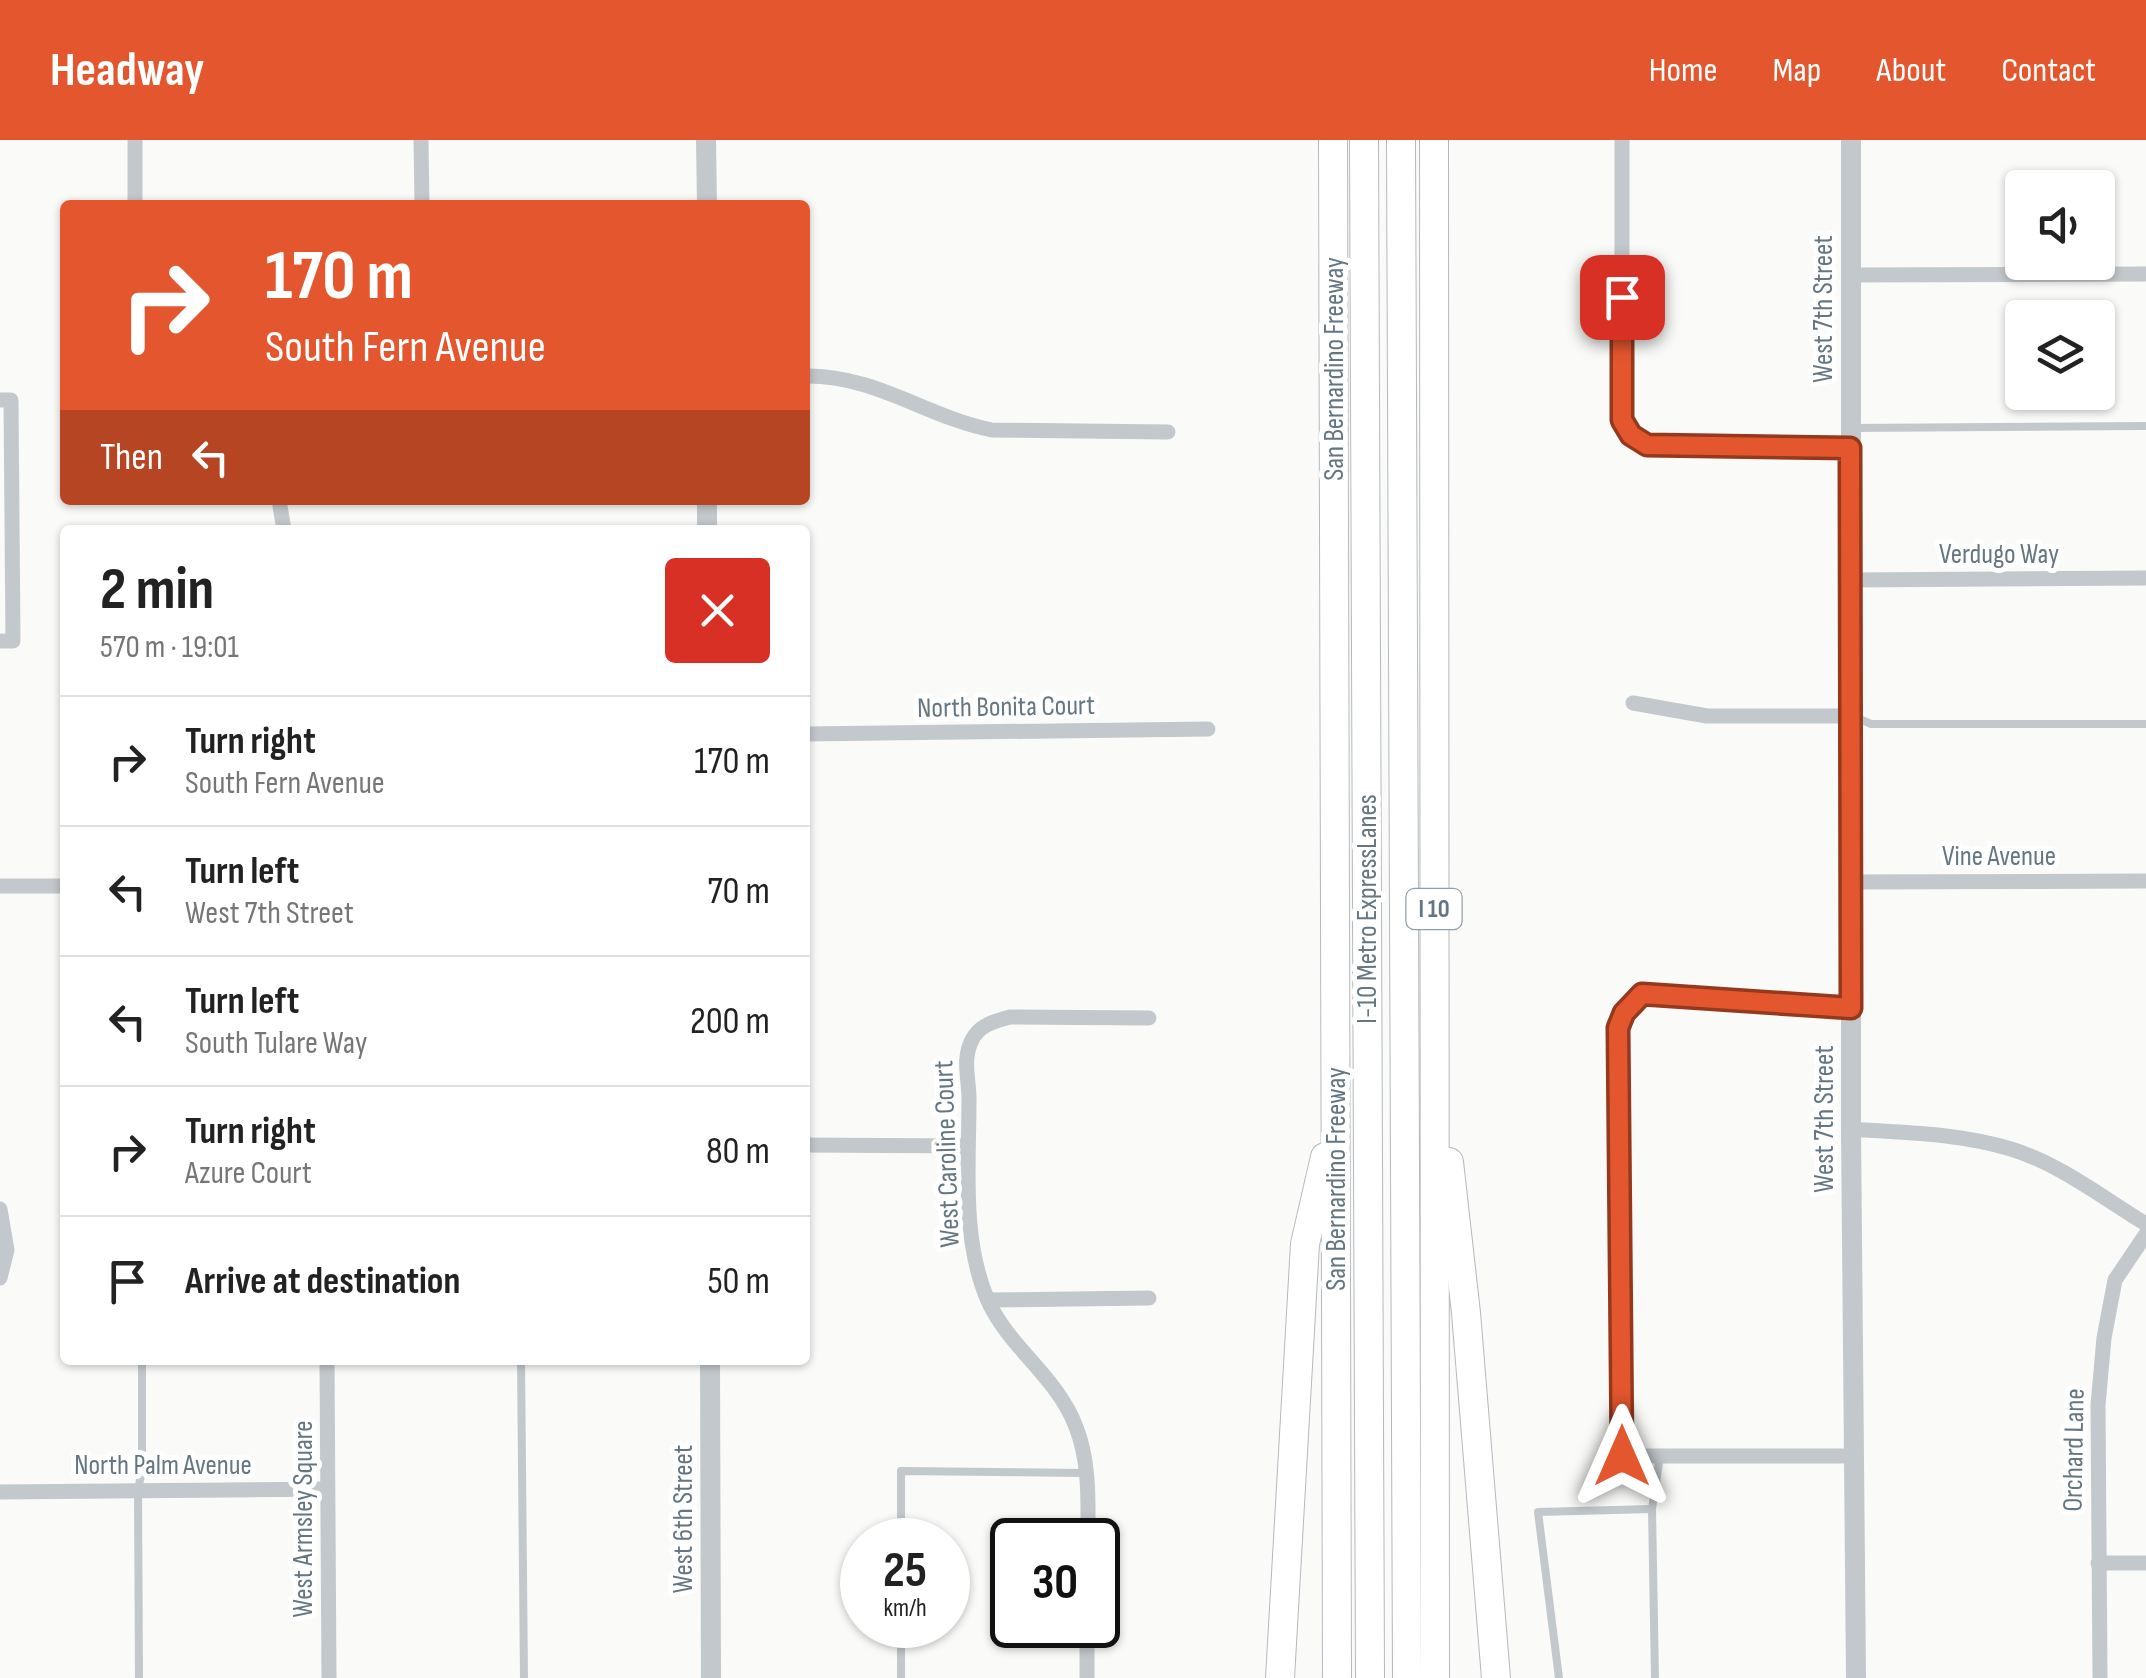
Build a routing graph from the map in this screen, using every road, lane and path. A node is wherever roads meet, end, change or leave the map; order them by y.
1 (135, 140) edge
2 (422, 140) edge
3 (706, 140) edge
4 (1333, 140) edge
5 (1364, 140) edge
6 (1401, 140) edge
7 (1434, 140) edge
8 (1622, 140) edge
9 (1850, 140) edge
10 (135, 200) edge
11 (422, 200) edge
12 (707, 200) edge
13 (2146, 274) edge
14 (1850, 276) junction
15 (810, 376) edge
16 (0, 400) edge
17 (2146, 426) edge
18 (1168, 432) dead end
19 (1850, 438) junction
20 (2146, 578) edge
21 (1852, 580) junction
22 (0, 641) edge
23 (1633, 704) dead end
24 (1853, 716) junction
25 (2146, 724) edge
26 (1208, 729) dead end
27 (810, 734) edge
28 (2146, 881) edge
29 (1851, 882) junction
30 (0, 886) edge
31 (60, 886) edge
32 (1851, 1008) junction
33 (1149, 1018) dead end
34 (1433, 1024) junction
35 (1337, 1102) junction
36 (1851, 1129) junction
37 (810, 1144) edge
38 (968, 1146) junction
39 (0, 1209) edge
40 (2146, 1224) edge
41 (2146, 1234) edge
42 (0, 1278) edge
43 (1149, 1298) dead end
44 (988, 1300) junction
45 (142, 1365) edge
46 (327, 1365) edge
47 (521, 1365) edge
48 (710, 1365) edge
49 (1660, 1456) junction
50 (1856, 1456) junction
51 (1086, 1473) junction
52 (328, 1489) junction
53 (138, 1490) junction
54 (0, 1492) edge
55 (1652, 1510) junction
56 (901, 1518) edge
57 (1087, 1518) edge
58 (2098, 1563) junction
59 (2146, 1563) edge
60 (901, 1648) edge
61 (1087, 1648) edge
62 (139, 1678) edge
63 (330, 1678) edge
64 (524, 1678) edge
65 (711, 1678) edge
66 (901, 1678) edge
67 (1086, 1678) edge
68 (1280, 1678) edge
69 (1337, 1678) edge
70 (1370, 1678) edge
71 (1407, 1678) edge
72 (1435, 1678) edge
73 (1496, 1678) edge
74 (1559, 1678) edge
75 (1655, 1678) edge
76 (1856, 1678) edge
77 (2100, 1678) edge

1 - 10 street
2 - 11 street
3 - 12 street
4 - 35 highway, San Bernardino Freeway
5 - 70 highway, I-10 Metro ExpressLanes
6 - 71 highway, I-10 Metro ExpressLanes
7 - 34 highway, I 10
8 - 19 street
9 - 14 street, West 7th Street
13 - 14 street
14 - 19 street, West 7th Street
15 - 18 street
16 - 22 street
17 - 19 lane
19 - 21 street, West 7th Street
20 - 21 street, Verdugo Way
21 - 24 street, West 7th Street
23 - 24 street
24 - 25 lane
24 - 29 street, West 7th Street
26 - 27 street, North Bonita Court
28 - 29 street, Vine Avenue
29 - 32 street, West 7th Street
30 - 31 street
32 - 36 street, West 7th Street
32 - 49 street
33 - 38 street, West Caroline Court
34 - 72 highway, I 10
34 - 73 highway
35 - 68 highway
35 - 69 highway, San Bernardino Freeway
36 - 40 street
36 - 50 street, West 7th Street
37 - 38 street
38 - 44 street, West Caroline Court
39 - 42 street
41 - 58 street, Orchard Lane
43 - 44 street
44 - 51 street, West Caroline Court
45 - 53 lane
46 - 52 street, West Armsley Square
47 - 64 lane
48 - 65 street, West 6th Street
49 - 50 street
49 - 55 lane
50 - 76 street, West 7th Street
51 - 56 lane
51 - 57 street, West Caroline Court
52 - 53 street, North Palm Avenue
52 - 63 street, West Armsley Square
53 - 54 street, North Palm Avenue
53 - 62 lane
55 - 74 lane
55 - 75 lane
58 - 59 street
58 - 77 street, Orchard Lane
60 - 66 lane
61 - 67 street

